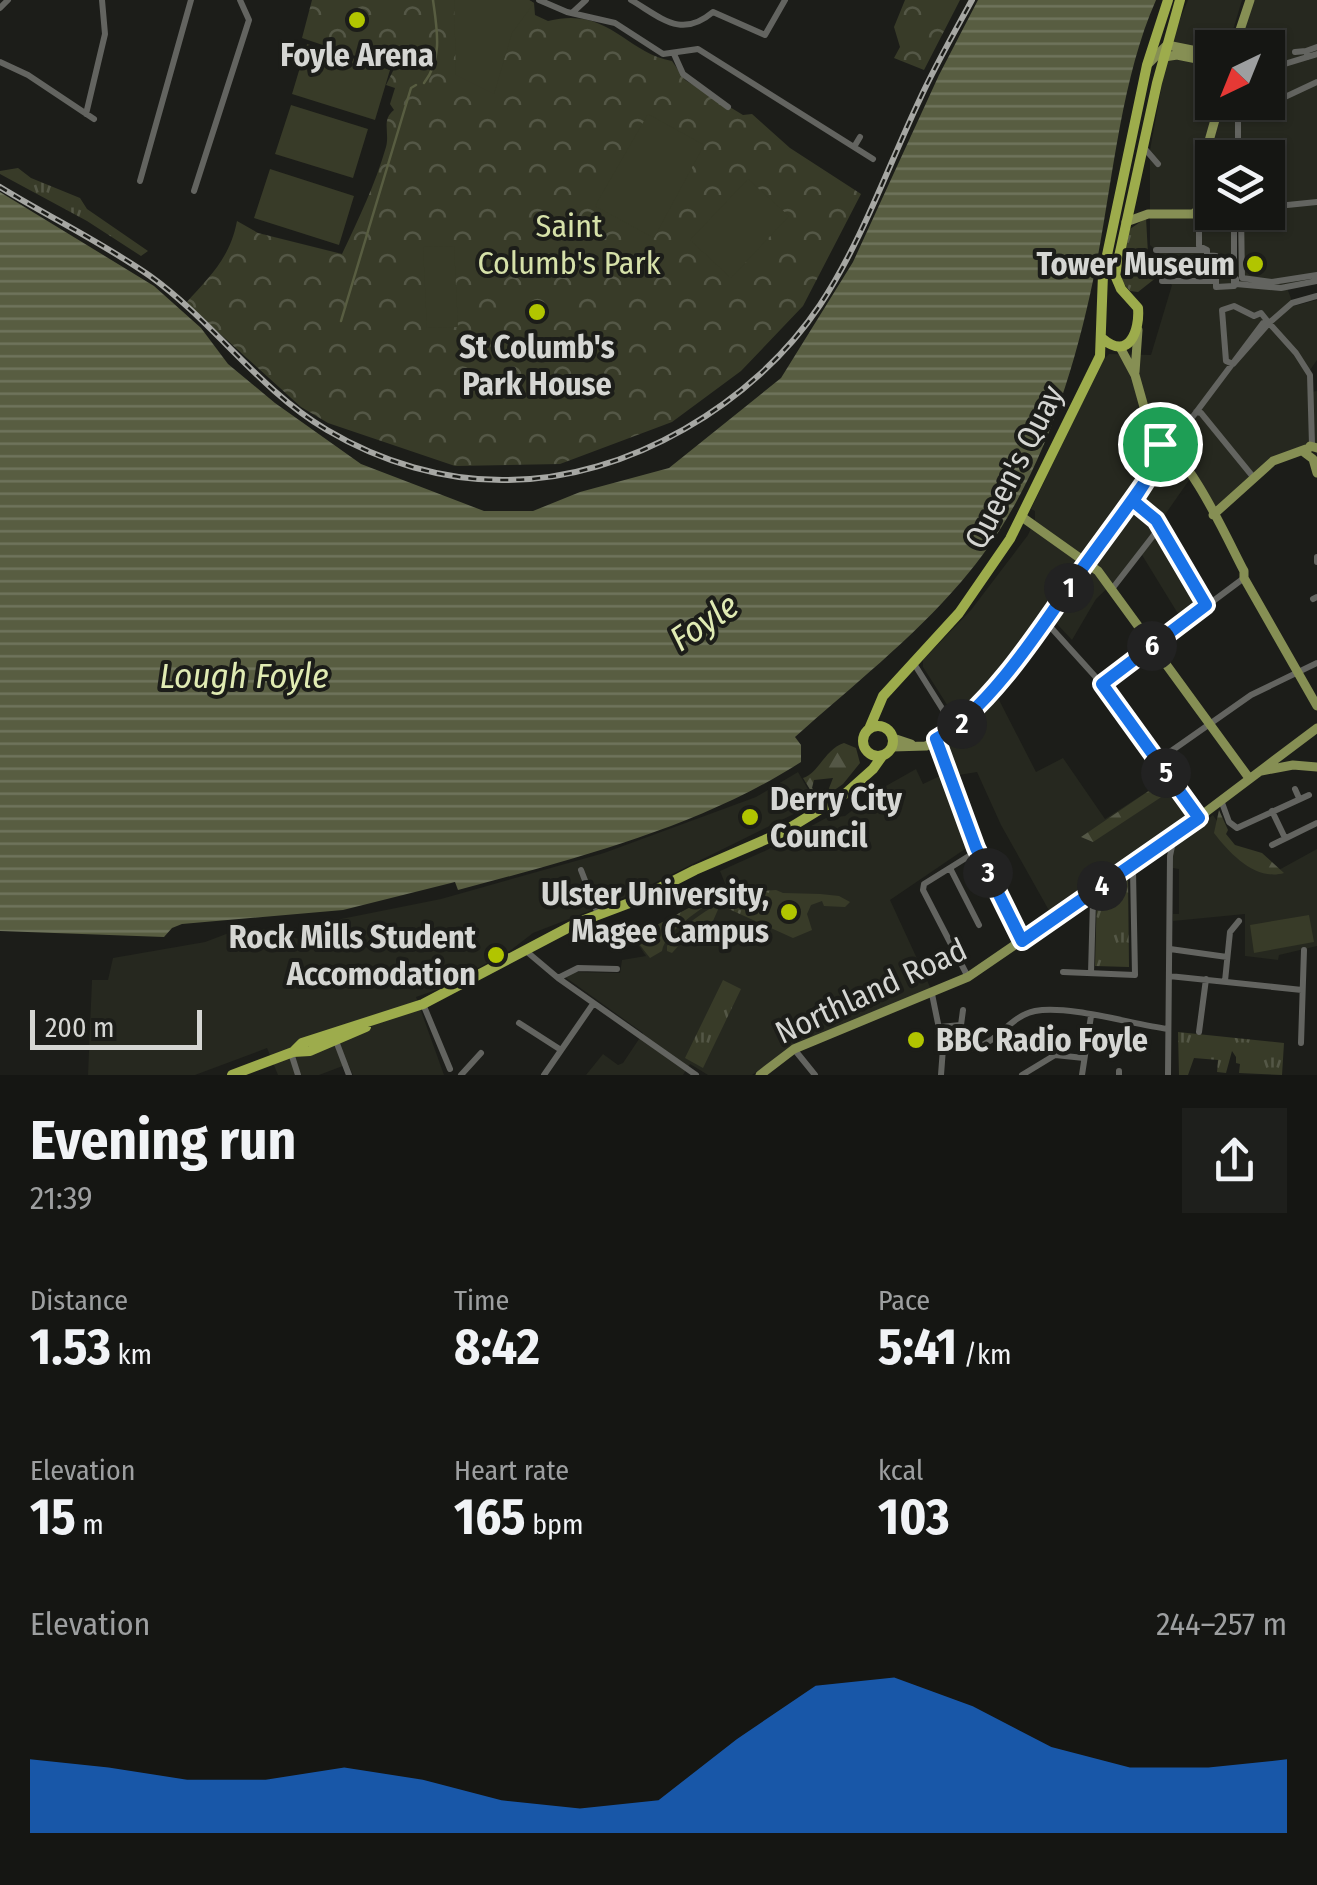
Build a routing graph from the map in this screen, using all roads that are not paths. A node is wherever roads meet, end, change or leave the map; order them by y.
1 (8, 0) edge
2 (102, 0) edge
3 (191, 0) edge
4 (240, 0) edge
5 (539, 0) edge
6 (586, 0) edge
7 (631, 0) edge
8 (784, 0) edge
9 (1168, 0) edge
10 (1180, 0) edge
11 (1250, 0) edge
12 (0, 8) edge
13 (571, 14) junction
14 (1240, 30) edge
15 (1317, 50) edge
16 (1166, 51) junction
17 (1295, 52) dead end
18 (674, 54) junction
19 (1307, 54) junction
20 (1195, 55) edge
21 (0, 62) edge
22 (1285, 62) edge
23 (1148, 65) junction
24 (1317, 82) edge
25 (1285, 97) edge
26 (728, 107) dead end
27 (860, 137) dead end
28 (854, 146) junction
29 (1145, 149) junction
30 (873, 158) dead end
31 (1158, 164) dead end
32 (140, 181) dead end
33 (194, 191) dead end
34 (1317, 202) edge
35 (1285, 206) edge
36 (1195, 212) edge
37 (1193, 214) joint
38 (1140, 215) junction
39 (1126, 222) junction
40 (1199, 230) edge
41 (1236, 230) edge
42 (1237, 230) edge
43 (1122, 237) junction
44 (1158, 248) dead end
45 (1206, 250) junction
46 (1317, 278) edge
47 (1216, 280) junction
48 (1162, 281) dead end
49 (1124, 294) junction
50 (1317, 296) edge
51 (1100, 306) junction
52 (1266, 323) junction
53 (1138, 330) junction
54 (1103, 340) junction
55 (1118, 347) junction
56 (1100, 356) junction
57 (1232, 363) junction
58 (1135, 375) junction
59 (1314, 375) edge
60 (1195, 413) junction
61 (1164, 449) junction
62 (1312, 452) edge
63 (1317, 473) edge
64 (1254, 478) junction
65 (1133, 501) junction
66 (1214, 515) junction
67 (1022, 518) junction
68 (1160, 526) junction
69 (1088, 563) junction
70 (1244, 578) junction
71 (1112, 589) junction
72 (1206, 605) junction
73 (1046, 621) junction
74 (1153, 645) junction
75 (913, 662) junction
76 (1317, 663) edge
77 (1297, 670) junction
78 (1102, 684) junction
79 (890, 688) junction
80 (1317, 706) edge
81 (1210, 724) junction
82 (1317, 728) edge
83 (869, 729) junction
84 (954, 729) junction
85 (936, 739) junction
86 (889, 742) junction
87 (867, 751) junction
88 (1158, 762) junction
89 (1317, 766) edge
90 (1253, 775) junction
91 (859, 783) junction
92 (1295, 789) dead end
93 (1308, 794) dead end
94 (1300, 798) junction
95 (1221, 800) junction
96 (1272, 811) junction
97 (1199, 818) junction
98 (1317, 822) edge
99 (1174, 836) junction
100 (1285, 838) junction
101 (1272, 845) dead end
102 (978, 850) junction
103 (1130, 866) junction
104 (950, 868) junction
105 (580, 870) dead end
106 (1090, 894) junction
107 (598, 915) junction
108 (1239, 921) dead end
109 (576, 924) junction
110 (978, 925) dead end
111 (624, 935) dead end
112 (1022, 941) junction
113 (1170, 949) junction
114 (525, 950) junction
115 (1304, 950) dead end
116 (1227, 957) junction
117 (617, 969) dead end
118 (1063, 972) dead end
119 (1092, 975) junction
120 (1169, 976) junction
121 (968, 977) junction
122 (558, 978) junction
123 (1206, 979) junction
124 (1225, 981) junction
125 (1302, 990) junction
126 (932, 994) junction
127 (423, 1004) junction
128 (594, 1004) junction
129 (963, 1010) dead end
130 (1090, 1016) junction
131 (376, 1021) junction
132 (519, 1023) dead end
133 (940, 1027) junction
134 (1168, 1029) junction
135 (1199, 1032) dead end
136 (336, 1041) junction
137 (1301, 1042) dead end
138 (943, 1048) junction
139 (794, 1049) junction
140 (561, 1050) junction
141 (292, 1053) junction
142 (482, 1053) dead end
143 (1084, 1058) junction
144 (450, 1069) dead end
145 (248, 1072) edge
146 (232, 1075) edge
147 (298, 1075) edge
148 (349, 1075) edge
149 (461, 1075) edge
150 (544, 1075) edge
151 (696, 1075) edge
152 (760, 1075) edge
153 (816, 1075) edge
154 (941, 1075) edge
155 (1022, 1075) edge
156 (1082, 1075) edge
157 (1168, 1075) edge

1 - 12 street
2 - 21 street
3 - 32 street
4 - 33 street
5 - 13 street
6 - 13 street
7 - 8 street
9 - 23 highway
10 - 16 highway
11 - 14 main road
13 - 18 street
15 - 19 street
16 - 20 main road
16 - 23 main road
16 - 29 highway
17 - 19 street
18 - 26 street
18 - 28 street
19 - 22 street
23 - 51 highway
24 - 25 street
27 - 28 street
28 - 30 street
29 - 31 street
29 - 39 highway
34 - 35 street
36 - 37 main road
37 - 38 main road
38 - 39 main road
38 - 43 main road
39 - 43 highway
40 - 45 street
41 - 47 street
42 - 46 street
43 - 49 highway
44 - 45 street
45 - 47 street
47 - 48 street
49 - 51 highway
49 - 53 highway
50 - 52 street
51 - 54 highway
52 - 57 street
52 - 57 street
52 - 59 street
53 - 55 highway
53 - 58 main road
54 - 55 highway
54 - 56 highway, Queen's Quay
55 - 56 highway
55 - 58 main road
56 - 67 highway, Queen's Quay
57 - 60 street
58 - 61 main road
59 - 62 street
60 - 61 street
60 - 64 street
61 - 65 main road
61 - 66 main road
62 - 63 main road
62 - 64 main road
64 - 66 main road
65 - 68 street
65 - 69 main road
66 - 70 main road
67 - 69 main road
67 - 75 highway, Queen's Quay
68 - 71 street
68 - 72 street
69 - 71 main road
69 - 73 main road
70 - 72 street
70 - 77 main road
71 - 74 main road
72 - 74 street
73 - 78 street
73 - 84 main road
74 - 78 street
74 - 81 main road
75 - 79 highway, Queen's Quay
75 - 84 street
76 - 77 street
77 - 80 main road
77 - 81 street
78 - 88 street
79 - 83 highway, Queen's Quay
79 - 86 highway
81 - 88 street
81 - 90 main road
82 - 90 main road, Northland Road
83 - 86 highway
83 - 87 highway
84 - 85 main road
85 - 86 main road
85 - 102 street
86 - 87 highway
86 - 91 highway
87 - 91 highway
88 - 97 street
89 - 90 main road
90 - 95 main road, Northland Road
91 - 107 highway
92 - 94 street
93 - 94 street
94 - 96 street
95 - 96 street
95 - 97 main road, Northland Road
96 - 100 street
97 - 99 main road, Northland Road
98 - 100 street
99 - 103 main road, Northland Road
99 - 113 street
100 - 101 street
102 - 104 street
102 - 112 street
103 - 106 main road, Northland Road
103 - 119 street
104 - 110 street
104 - 121 street
105 - 107 street
106 - 112 main road, Northland Road
106 - 119 street
107 - 109 highway
108 - 116 street
109 - 111 street
109 - 114 highway
112 - 121 main road, Northland Road
113 - 116 street
113 - 120 street
114 - 122 street
114 - 127 highway
115 - 125 street
116 - 124 street
117 - 122 street
118 - 119 street
120 - 123 street
120 - 134 street
121 - 126 main road, Northland Road
122 - 128 street
123 - 124 street
123 - 135 street
124 - 125 street
125 - 137 street
126 - 133 street
126 - 139 main road, Northland Road
127 - 131 highway
127 - 144 street
128 - 140 street
128 - 151 street
129 - 133 street
130 - 134 street
130 - 138 street
130 - 143 street
131 - 136 highway
131 - 141 highway
132 - 140 street
133 - 138 street
134 - 157 street
136 - 141 highway
136 - 148 street
138 - 154 street
139 - 152 main road, Northland Road
139 - 153 street
140 - 150 street
141 - 145 highway
141 - 147 street
142 - 149 street
143 - 155 street
143 - 156 street
145 - 146 highway

